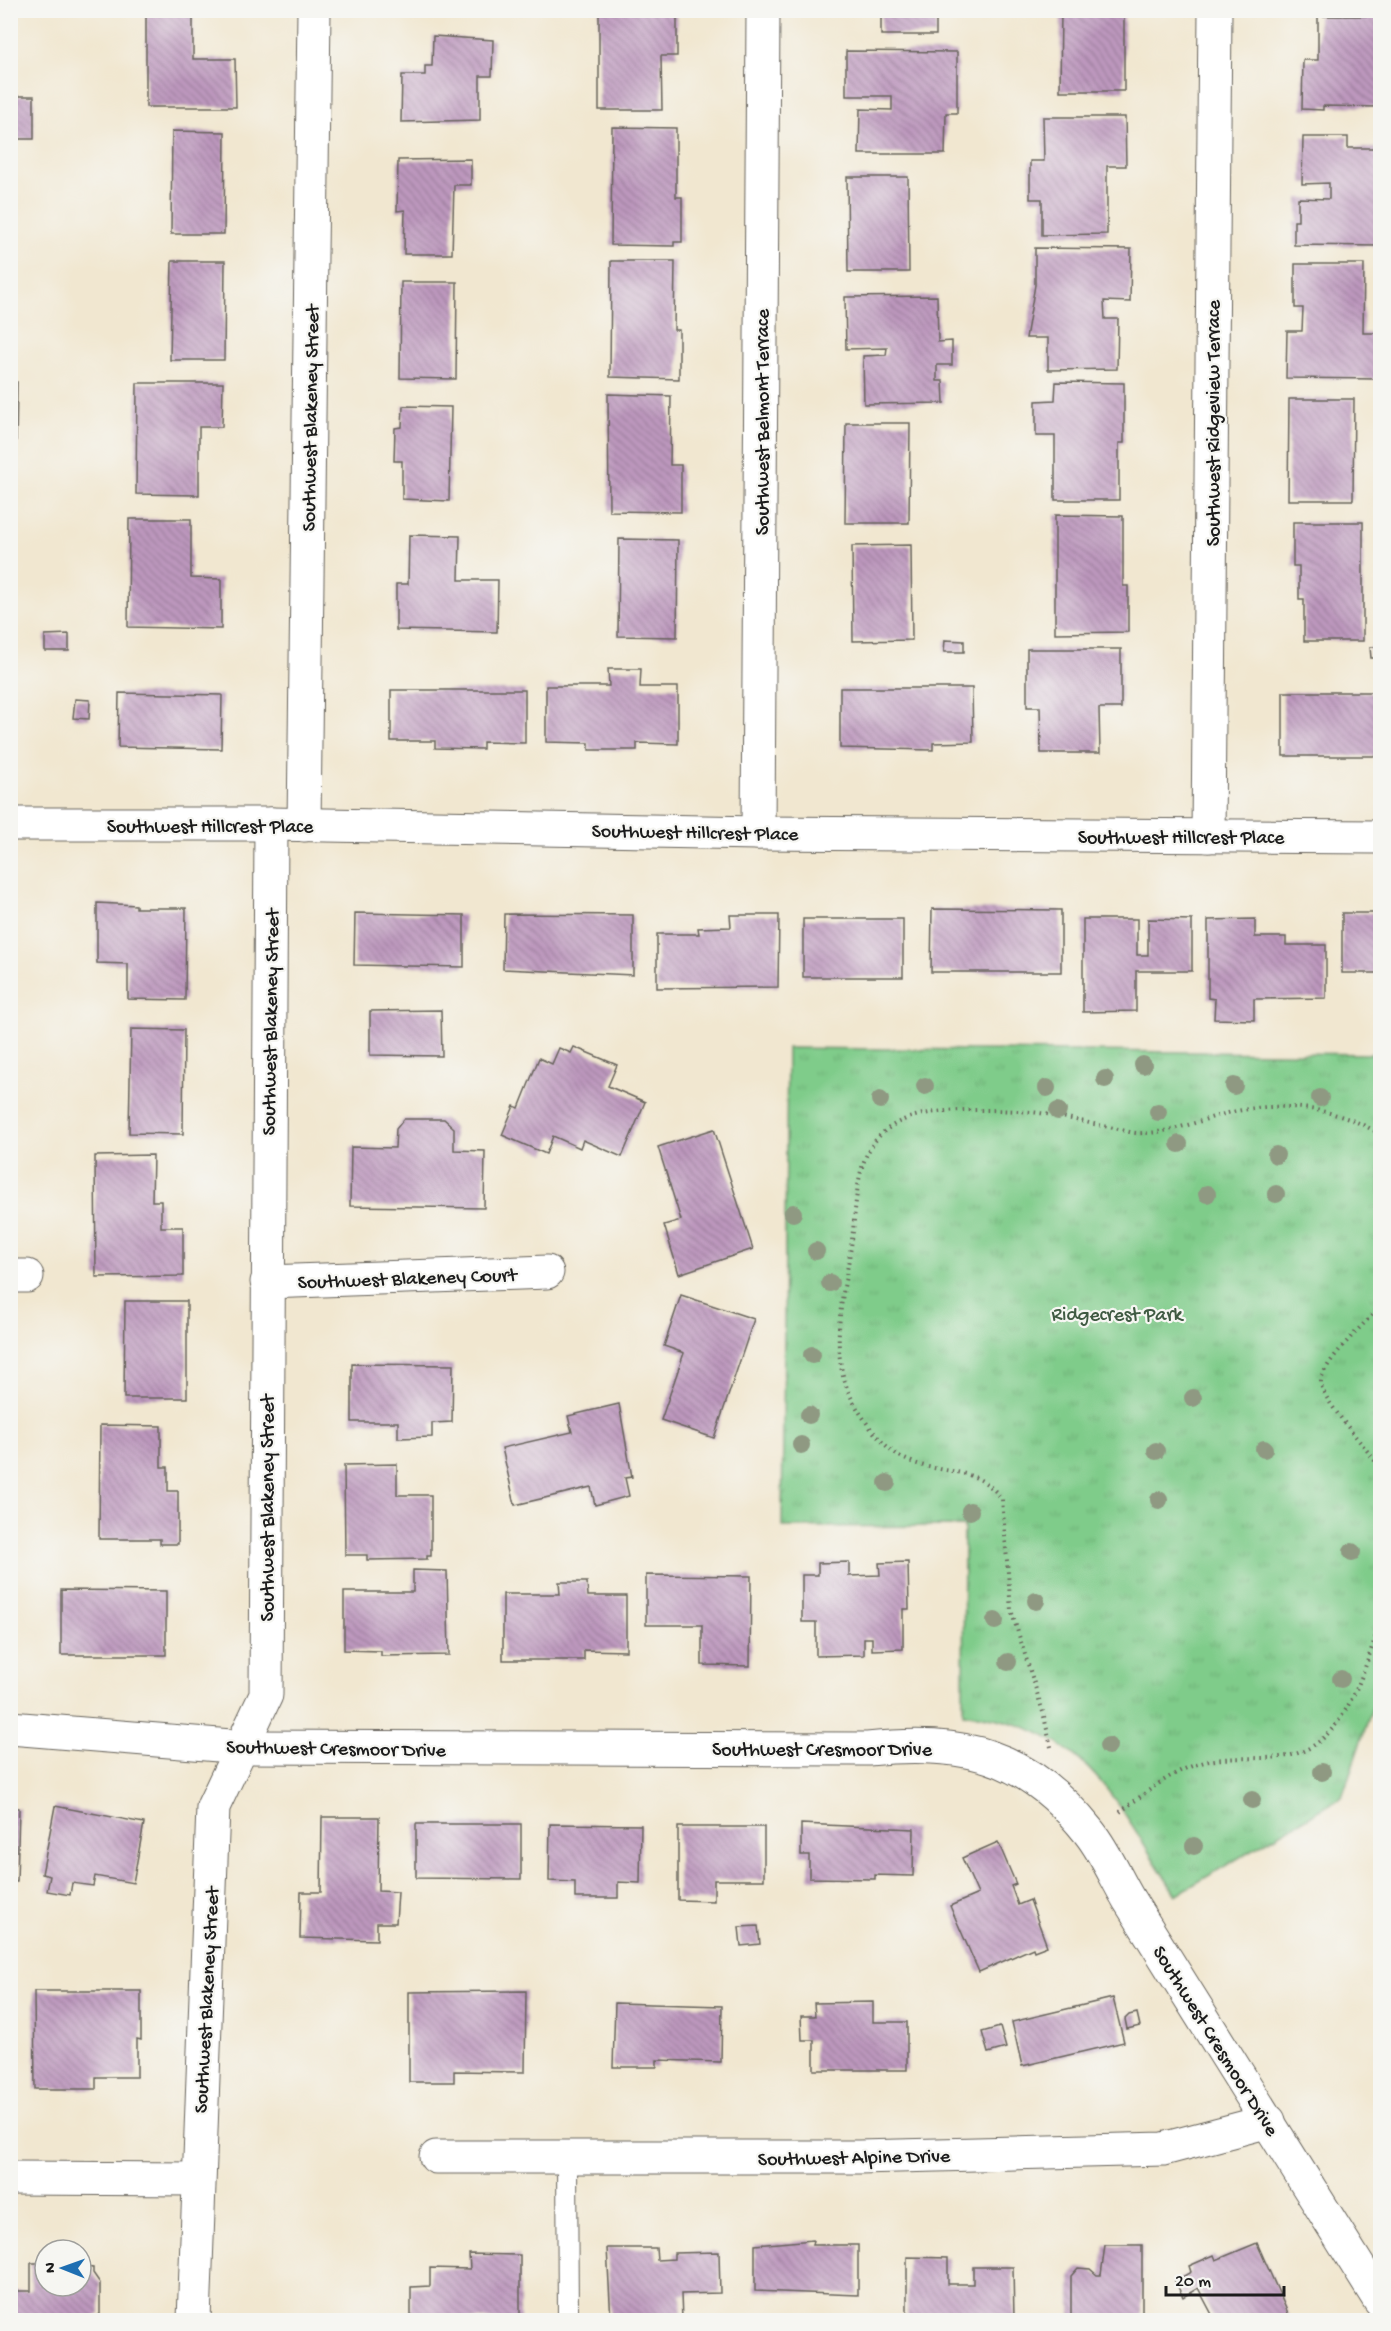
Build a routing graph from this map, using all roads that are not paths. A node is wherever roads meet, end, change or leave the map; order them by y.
1 (314, 10) edge
2 (763, 10) edge
3 (1215, 10) edge
4 (10, 824) edge
5 (271, 824) junction
6 (304, 825) junction
7 (758, 833) junction
8 (1208, 836) junction
9 (1380, 837) edge
10 (547, 1272) dead end
11 (267, 1282) junction
12 (10, 1728) edge
13 (243, 1747) junction
14 (1269, 2121) junction
15 (436, 2157) dead end
16 (567, 2157) junction
17 (10, 2178) edge
18 (197, 2180) junction
19 (1380, 2301) edge
20 (194, 2320) edge
21 (568, 2320) edge

1 - 6 street, Southwest Blakeney Street
2 - 7 street, Southwest Belmont Terrace
3 - 8 street, Southwest Ridgeview Terrace
4 - 5 street, Southwest Hillcrest Place
5 - 6 street, Southwest Hillcrest Place
5 - 11 street, Southwest Blakeney Street
6 - 7 street, Southwest Hillcrest Place
7 - 8 street, Southwest Hillcrest Place
8 - 9 street, Southwest Hillcrest Place
10 - 11 street, Southwest Blakeney Court
11 - 13 street, Southwest Blakeney Street
12 - 13 street, Southwest Cresmoor Drive
13 - 14 street, Southwest Cresmoor Drive
13 - 18 street, Southwest Blakeney Street
14 - 16 street, Southwest Alpine Drive
14 - 19 street, Southwest Cresmoor Drive
15 - 16 street, Southwest Alpine Drive
16 - 21 lane
17 - 18 street
18 - 20 street, Southwest Blakeney Street

